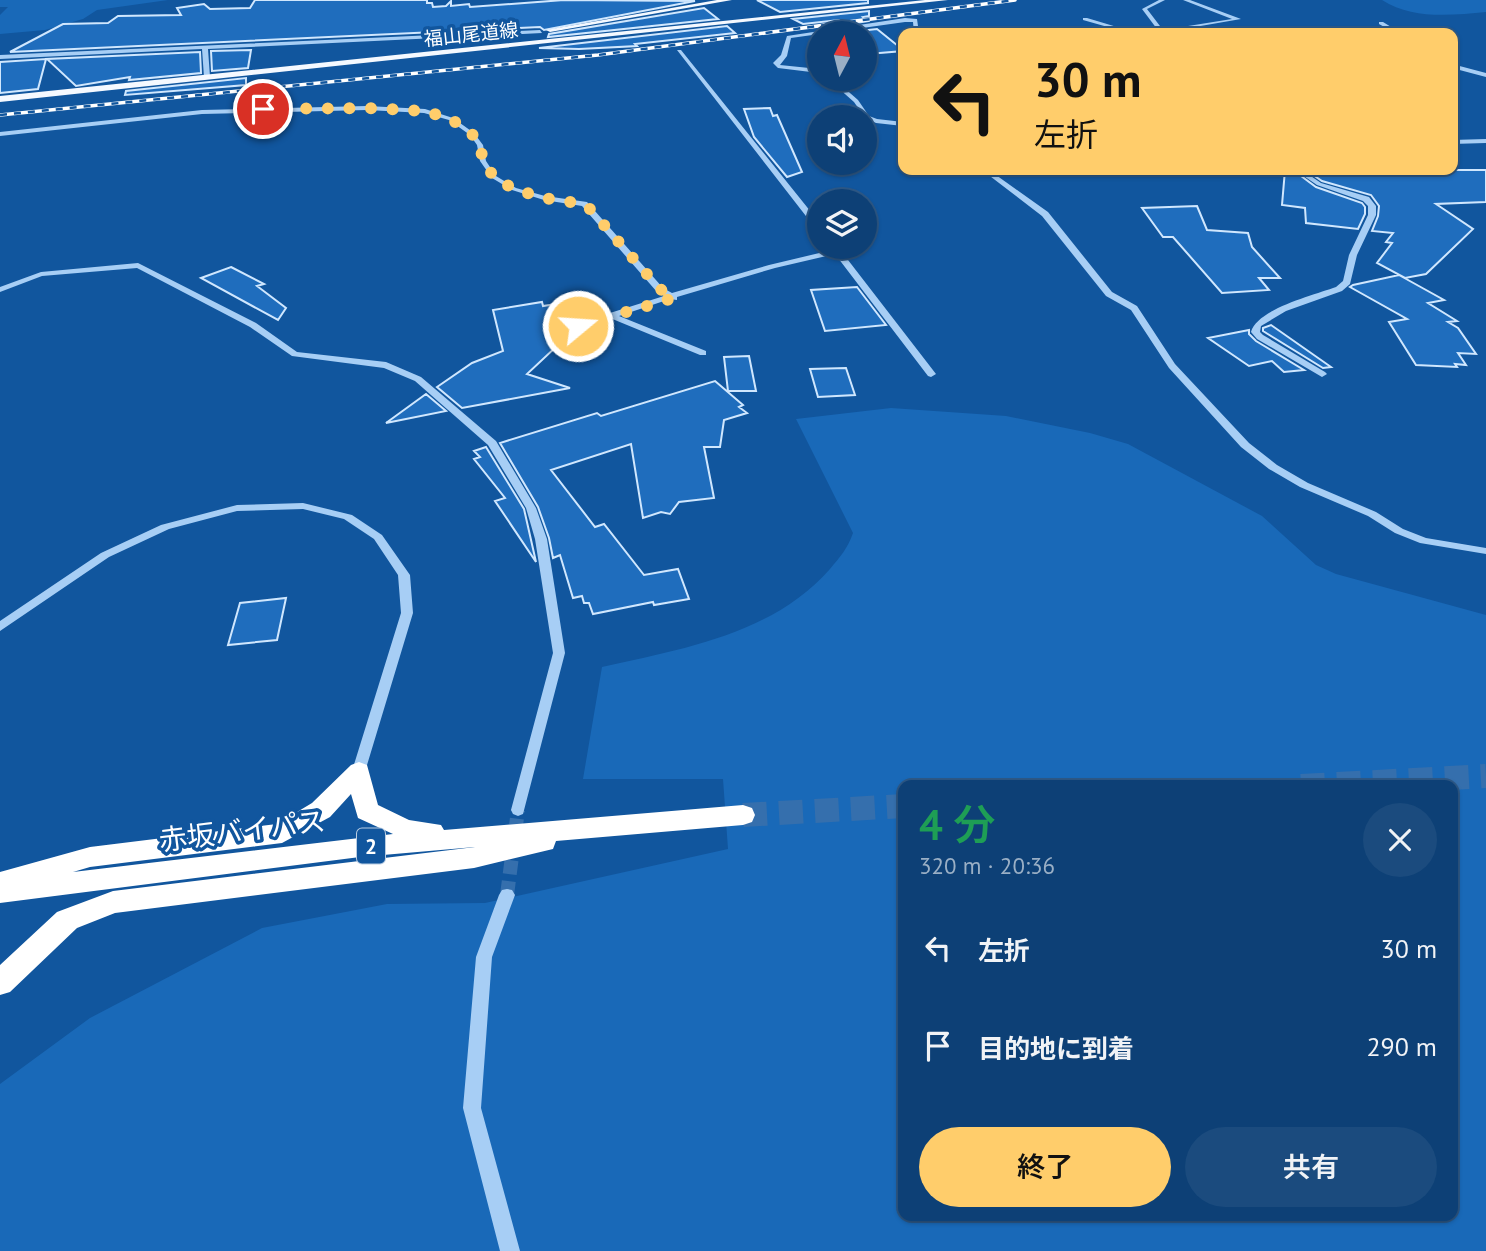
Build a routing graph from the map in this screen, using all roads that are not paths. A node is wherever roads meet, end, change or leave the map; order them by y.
1 (729, 0) edge
2 (945, 0) edge
3 (1163, 0) edge
4 (1185, 0) edge
5 (1085, 19) dead end
6 (1381, 23) dead end
7 (877, 24) edge
8 (917, 28) edge
9 (1116, 28) edge
10 (1158, 28) edge
11 (1189, 28) edge
12 (1390, 28) edge
13 (540, 32) junction
14 (807, 34) edge
15 (205, 48) junction
16 (458, 51) junction
17 (679, 51) dead end
18 (0, 57) edge
19 (1458, 68) edge
20 (807, 70) edge
21 (1486, 75) edge
22 (207, 78) junction
23 (845, 91) edge
24 (0, 99) edge
25 (898, 123) edge
26 (0, 134) edge
27 (1486, 141) edge
28 (1458, 142) edge
29 (992, 175) edge
30 (1306, 175) edge
31 (807, 212) edge
32 (807, 257) edge
33 (844, 259) edge
34 (0, 290) edge
35 (674, 298) junction
36 (610, 315) junction
37 (578, 326) dead end
38 (704, 353) dead end
39 (931, 374) dead end
40 (1322, 374) dead end
41 (1486, 551) edge
42 (0, 627) edge
43 (359, 771) junction
44 (518, 810) tunnel mouth
45 (743, 814) tunnel mouth
46 (615, 825) junction
47 (472, 837) junction
48 (0, 882) edge
49 (0, 892) edge
50 (507, 895) tunnel mouth
51 (0, 984) edge
52 (510, 1251) edge

1 - 13 main road
2 - 16 main road, 福山尾道線
3 - 10 street
4 - 11 street
5 - 9 street
6 - 12 street
7 - 8 street
13 - 15 street
13 - 16 main road
14 - 20 street
15 - 18 street
15 - 22 street
16 - 22 main road, 福山尾道線
17 - 31 street
19 - 21 street
22 - 24 main road, 福山尾道線
23 - 25 street
26 - 35 street
27 - 28 street
29 - 41 street
30 - 40 street
32 - 35 street
33 - 39 street
34 - 44 street
35 - 36 street
36 - 37 street
36 - 38 street
42 - 43 street
43 - 47 highway
43 - 48 highway
45 - 46 highway, 赤坂バイパス / 2
46 - 47 highway, 赤坂バイパス / 2
46 - 51 highway
47 - 49 highway, 赤坂バイパス / 2
50 - 52 street

